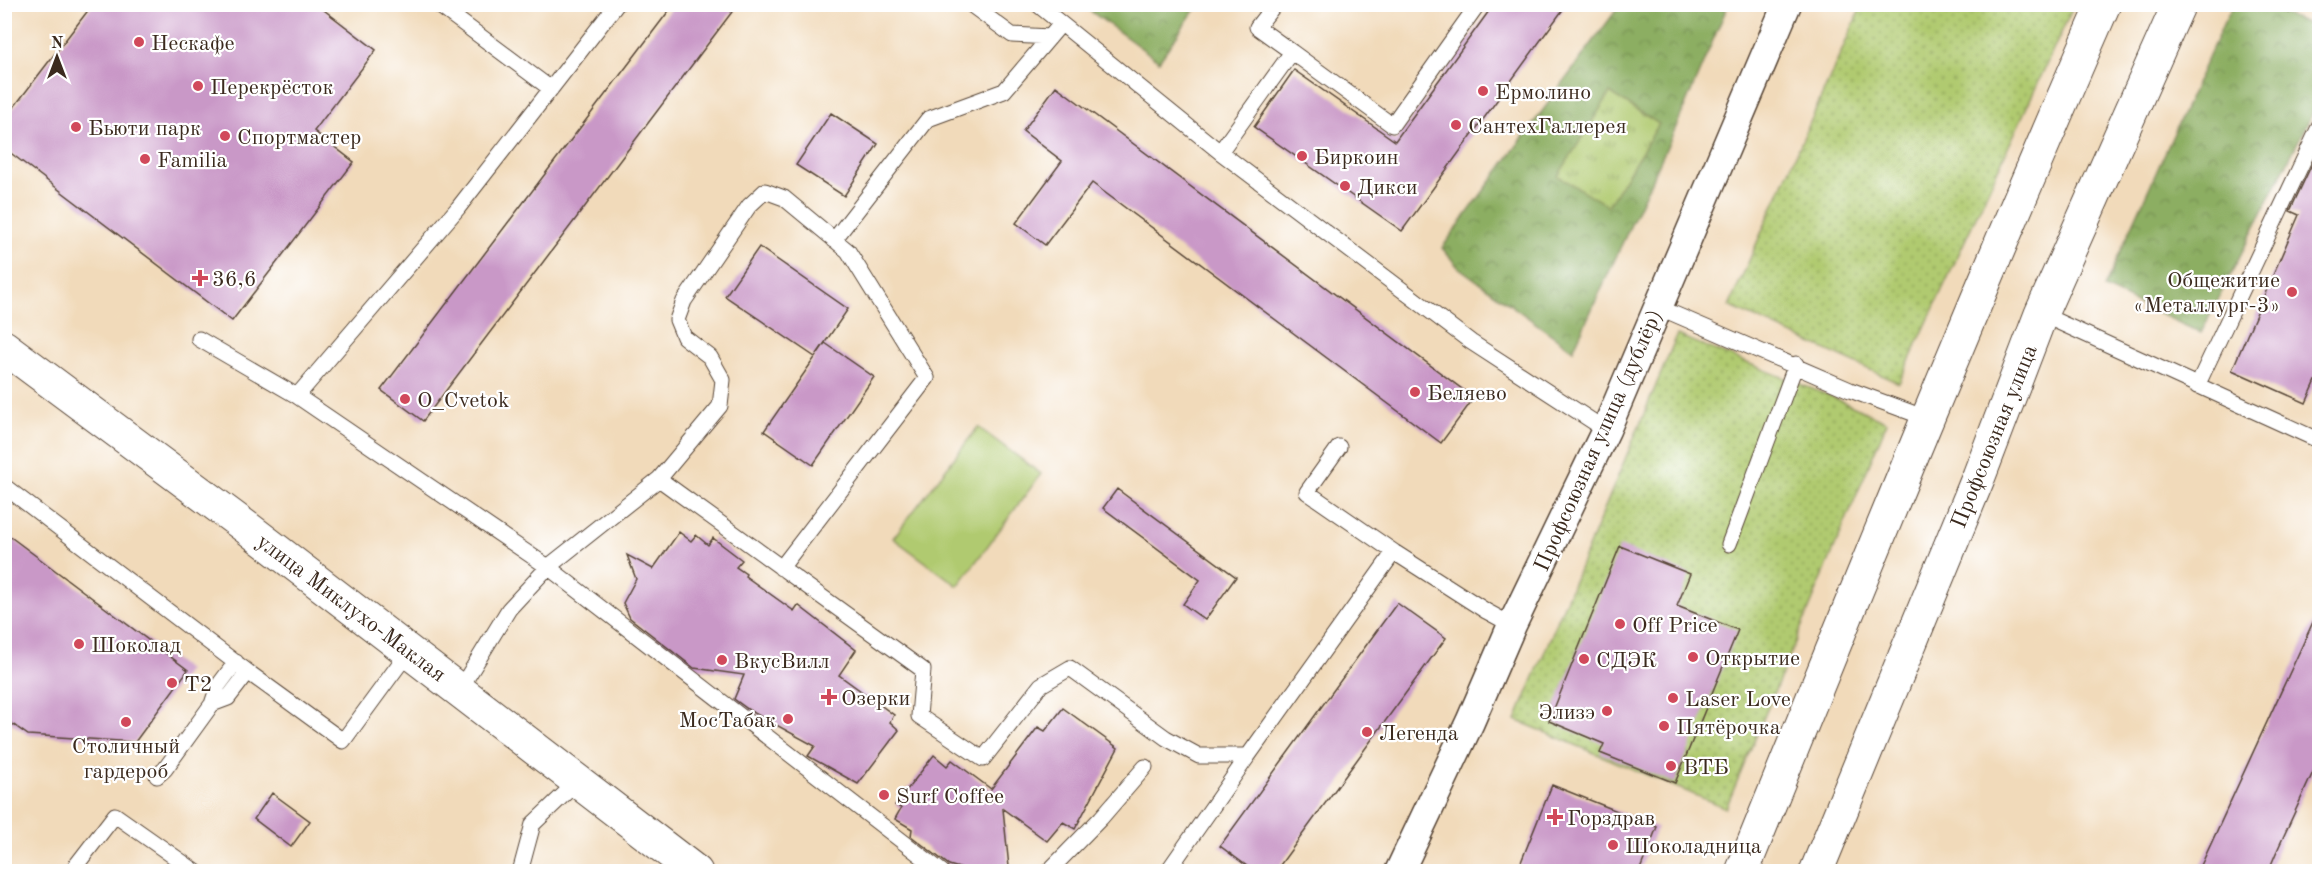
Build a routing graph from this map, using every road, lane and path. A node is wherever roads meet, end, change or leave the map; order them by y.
1 (437, 4) edge
2 (617, 4) edge
3 (970, 4) edge
4 (1037, 4) edge
5 (1275, 4) edge
6 (1478, 4) edge
7 (1788, 4) edge
8 (2104, 4) edge
9 (2179, 4) edge
10 (1061, 24) junction
11 (1050, 36) junction
12 (1292, 52) junction
13 (551, 90) junction
14 (2319, 124) edge
15 (1220, 152) junction
16 (834, 240) junction
17 (1658, 307) junction
18 (2041, 314) junction
19 (199, 339) dead end
20 (4, 347) edge
21 (1796, 364) junction
22 (2197, 386) junction
23 (297, 396) junction
24 (1926, 418) junction
25 (1606, 430) junction
26 (2319, 441) edge
27 (1339, 447) dead end
28 (659, 479) junction
29 (4, 486) edge
30 (1729, 544) dead end
31 (1394, 552) junction
32 (548, 567) junction
33 (781, 568) junction
34 (1512, 625) junction
35 (409, 651) junction
36 (236, 662) junction
37 (248, 672) junction
38 (460, 689) junction
39 (212, 704) junction
40 (1248, 756) junction
41 (1145, 767) dead end
42 (157, 776) dead end
43 (577, 782) junction
44 (71, 872) edge
45 (196, 872) edge
46 (520, 872) edge
47 (696, 872) edge
48 (942, 872) edge
49 (1048, 872) edge
50 (1167, 872) edge
51 (1399, 872) edge
52 (1742, 872) edge
53 (1816, 872) edge

1 - 13 lane
2 - 13 lane
3 - 11 lane
4 - 10 lane
5 - 12 lane
6 - 12 lane
7 - 17 street, Профсоюзная улица (дублёр)
8 - 24 main road
9 - 18 main road, Профсоюзная улица
10 - 11 lane
10 - 15 lane
11 - 16 lane
12 - 15 lane
13 - 23 lane
14 - 22 lane
15 - 25 lane
16 - 28 lane
16 - 33 lane
17 - 21 lane
17 - 25 street, Профсоюзная улица (дублёр)
18 - 22 lane
18 - 53 main road, Профсоюзная улица
19 - 23 lane
20 - 35 main road, улица Миклухо-Маклая
21 - 24 lane
21 - 30 lane
22 - 26 lane
23 - 32 lane
24 - 52 main road
25 - 34 street, Профсоюзная улица (дублёр)
27 - 31 lane
28 - 32 lane
28 - 33 lane
29 - 36 lane
31 - 34 lane
31 - 40 lane
32 - 38 lane
32 - 48 lane
33 - 40 lane
34 - 51 street, Профсоюзная улица (дублёр)
35 - 37 lane
35 - 38 main road, улица Миклухо-Маклая
36 - 37 lane
36 - 39 lane
37 - 39 lane
38 - 43 main road, улица Миклухо-Маклая
39 - 42 lane
40 - 50 lane
41 - 49 lane
43 - 46 lane
43 - 47 main road, улица Миклухо-Маклая
44 - 45 lane

